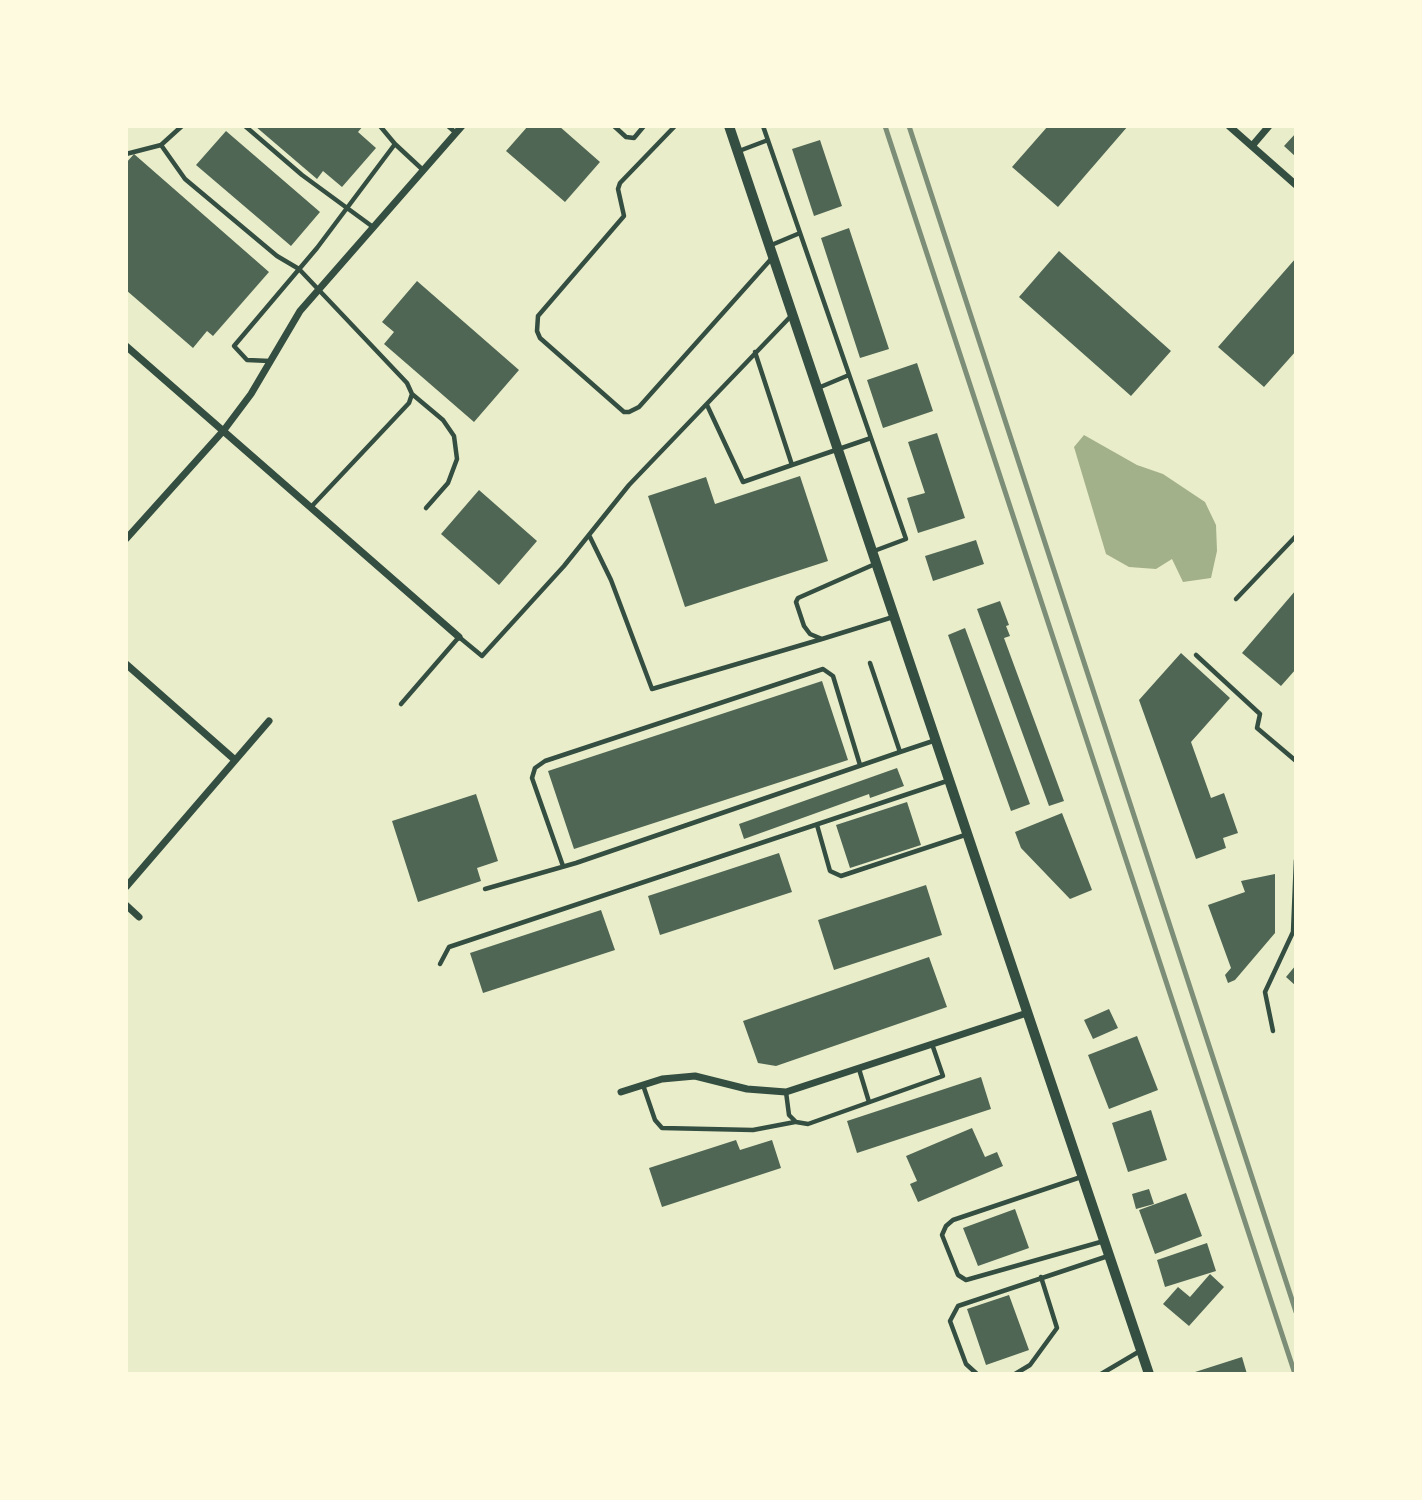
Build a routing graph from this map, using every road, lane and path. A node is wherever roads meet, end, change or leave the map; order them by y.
1 (182, 126) edge
2 (245, 126) edge
3 (380, 126) edge
4 (449, 126) edge
5 (614, 126) edge
6 (644, 126) edge
7 (675, 126) edge
8 (729, 126) edge
9 (763, 126) edge
10 (1229, 126) edge
11 (1269, 126) edge
12 (459, 129) edge
13 (768, 140) junction
14 (395, 144) junction
15 (161, 145) junction
16 (1252, 146) junction
17 (737, 152) junction
18 (126, 155) edge
19 (423, 170) junction
20 (1296, 186) edge
21 (346, 206) junction
22 (373, 227) junction
23 (800, 233) junction
24 (768, 246) junction
25 (772, 258) junction
26 (299, 269) junction
27 (318, 290) junction
28 (791, 315) junction
29 (126, 346) edge
30 (755, 351) junction
31 (271, 360) junction
32 (849, 375) junction
33 (816, 389) junction
34 (412, 394) junction
35 (707, 405) junction
36 (225, 429) junction
37 (871, 438) junction
38 (837, 452) junction
39 (792, 465) junction
40 (312, 506) junction
41 (426, 508) dead end
42 (589, 536) junction
43 (1296, 536) edge
44 (126, 539) edge
45 (870, 552) junction
46 (875, 564) junction
47 (1236, 599) dead end
48 (892, 617) junction
49 (459, 637) junction
50 (822, 639) junction
51 (1196, 656) dead end
52 (870, 663) dead end
53 (126, 664) edge
54 (401, 705) dead end
55 (269, 722) dead end
56 (934, 741) junction
57 (901, 752) junction
58 (235, 760) junction
59 (1296, 761) edge
60 (860, 765) junction
61 (948, 781) junction
62 (817, 825) junction
63 (966, 835) junction
64 (1296, 860) edge
65 (564, 866) junction
66 (126, 887) edge
67 (485, 889) dead end
68 (126, 905) edge
69 (139, 917) dead end
70 (440, 964) dead end
71 (1027, 1013) junction
72 (1273, 1031) dead end
73 (932, 1044) junction
74 (859, 1068) junction
75 (643, 1085) junction
76 (621, 1092) dead end
77 (786, 1092) junction
78 (869, 1102) junction
79 (796, 1122) junction
80 (1082, 1177) junction
81 (1104, 1241) junction
82 (1109, 1255) junction
83 (1041, 1277) junction
84 (1141, 1351) junction
85 (977, 1374) edge
86 (1015, 1374) edge
87 (1101, 1374) edge
88 (1149, 1374) edge

1 - 15 lane
2 - 21 lane
3 - 14 lane
4 - 12 lane
5 - 6 lane
7 - 25 lane
8 - 17 street
9 - 13 lane
10 - 16 street
11 - 16 street
12 - 19 street
13 - 17 lane
13 - 23 lane
14 - 19 lane
14 - 21 lane
15 - 18 lane
15 - 26 lane
16 - 20 street
17 - 24 street
19 - 22 street
21 - 22 lane
21 - 26 lane
22 - 27 street
23 - 24 lane
23 - 32 lane
24 - 25 street
25 - 28 street
26 - 27 lane
26 - 31 lane
27 - 31 street
27 - 34 lane
28 - 30 lane
28 - 33 street
29 - 36 street
30 - 35 lane
30 - 39 lane
31 - 36 street
32 - 33 lane
32 - 37 lane
33 - 38 street
34 - 40 lane
34 - 41 lane
35 - 39 lane
35 - 42 lane
36 - 40 street
36 - 44 street
37 - 38 lane
37 - 45 lane
38 - 39 lane
38 - 45 street
40 - 49 street
42 - 49 lane
42 - 50 lane
43 - 47 lane
45 - 46 street
46 - 48 street
46 - 50 lane
48 - 50 lane
48 - 56 street
49 - 54 lane
51 - 59 lane
52 - 57 lane
53 - 58 street
55 - 58 street
56 - 57 lane
56 - 61 street
57 - 60 lane
58 - 66 street
60 - 65 lane
60 - 65 lane
61 - 62 lane
61 - 63 street
62 - 63 lane
62 - 70 lane
63 - 71 street
64 - 72 lane
65 - 67 lane
68 - 69 street
71 - 73 street
71 - 80 street
73 - 74 street
73 - 78 lane
74 - 77 street
74 - 78 lane
75 - 76 street
75 - 77 street
75 - 79 lane
77 - 79 lane
78 - 79 lane
80 - 81 street
80 - 81 lane
81 - 82 street
82 - 83 lane
82 - 84 street
83 - 85 lane
83 - 86 lane
84 - 87 lane
84 - 88 street

